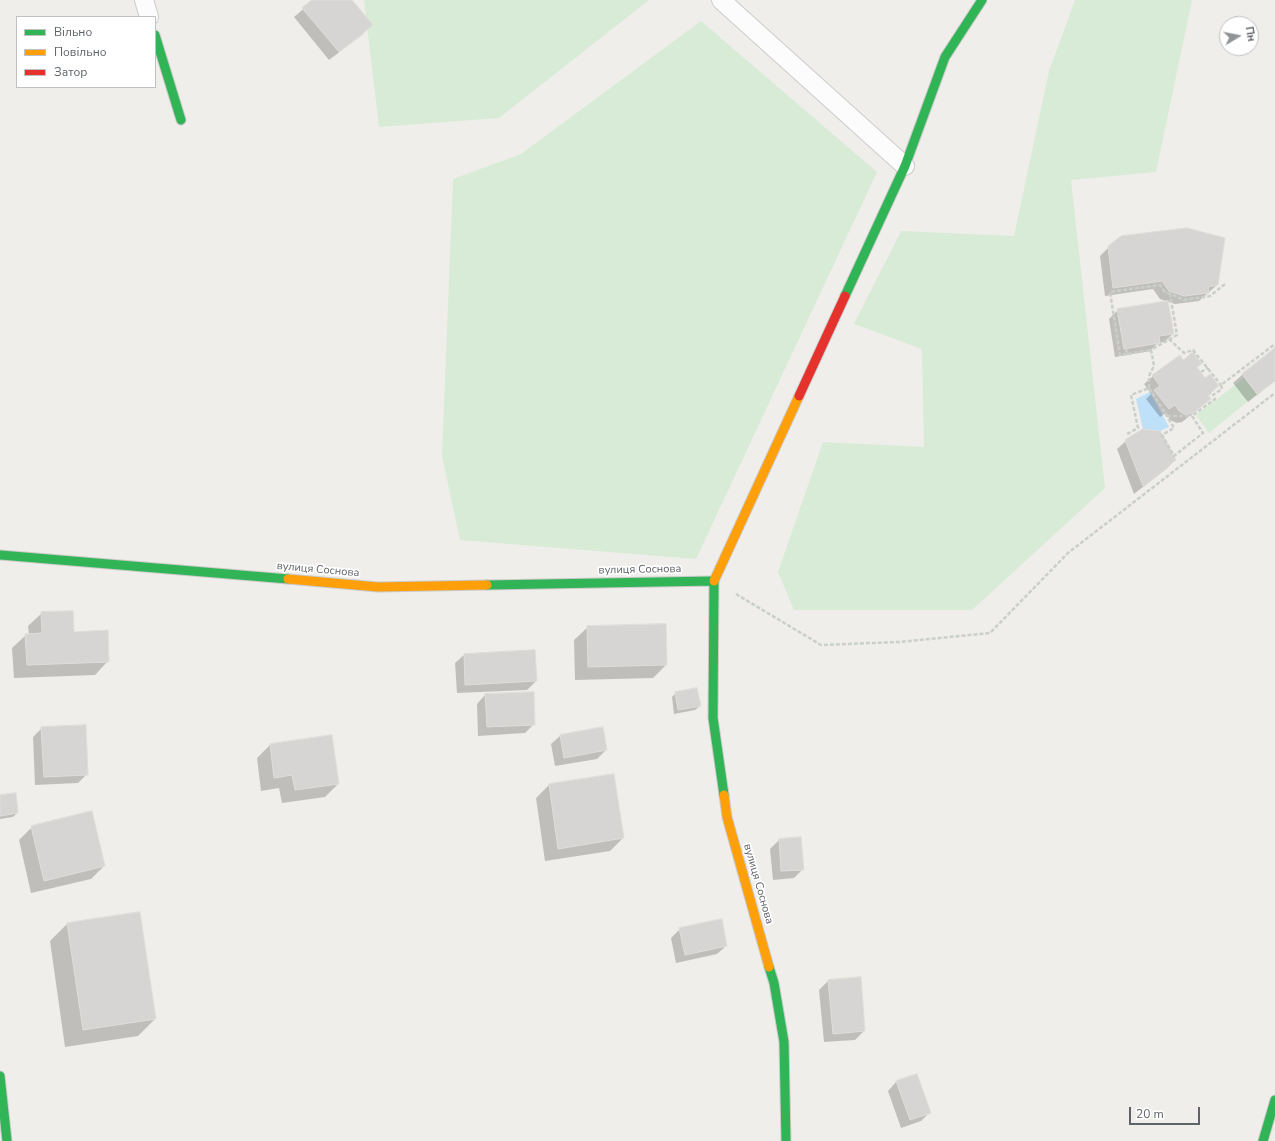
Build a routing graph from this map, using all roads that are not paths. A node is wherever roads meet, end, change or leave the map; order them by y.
1 (144, 0) edge
2 (721, 0) edge
3 (982, 0) edge
4 (150, 16) edge
5 (156, 38) edge
6 (180, 120) dead end
7 (905, 166) junction
8 (0, 555) edge
9 (714, 581) junction
10 (0, 1076) edge
11 (1275, 1100) edge
12 (7, 1141) edge
13 (786, 1141) edge
14 (1263, 1141) edge

1 - 4 street
2 - 7 street
3 - 7 street
5 - 6 street
7 - 9 street
8 - 9 street, вулиця Соснова
9 - 13 street, вулиця Соснова
10 - 12 street
11 - 14 street

